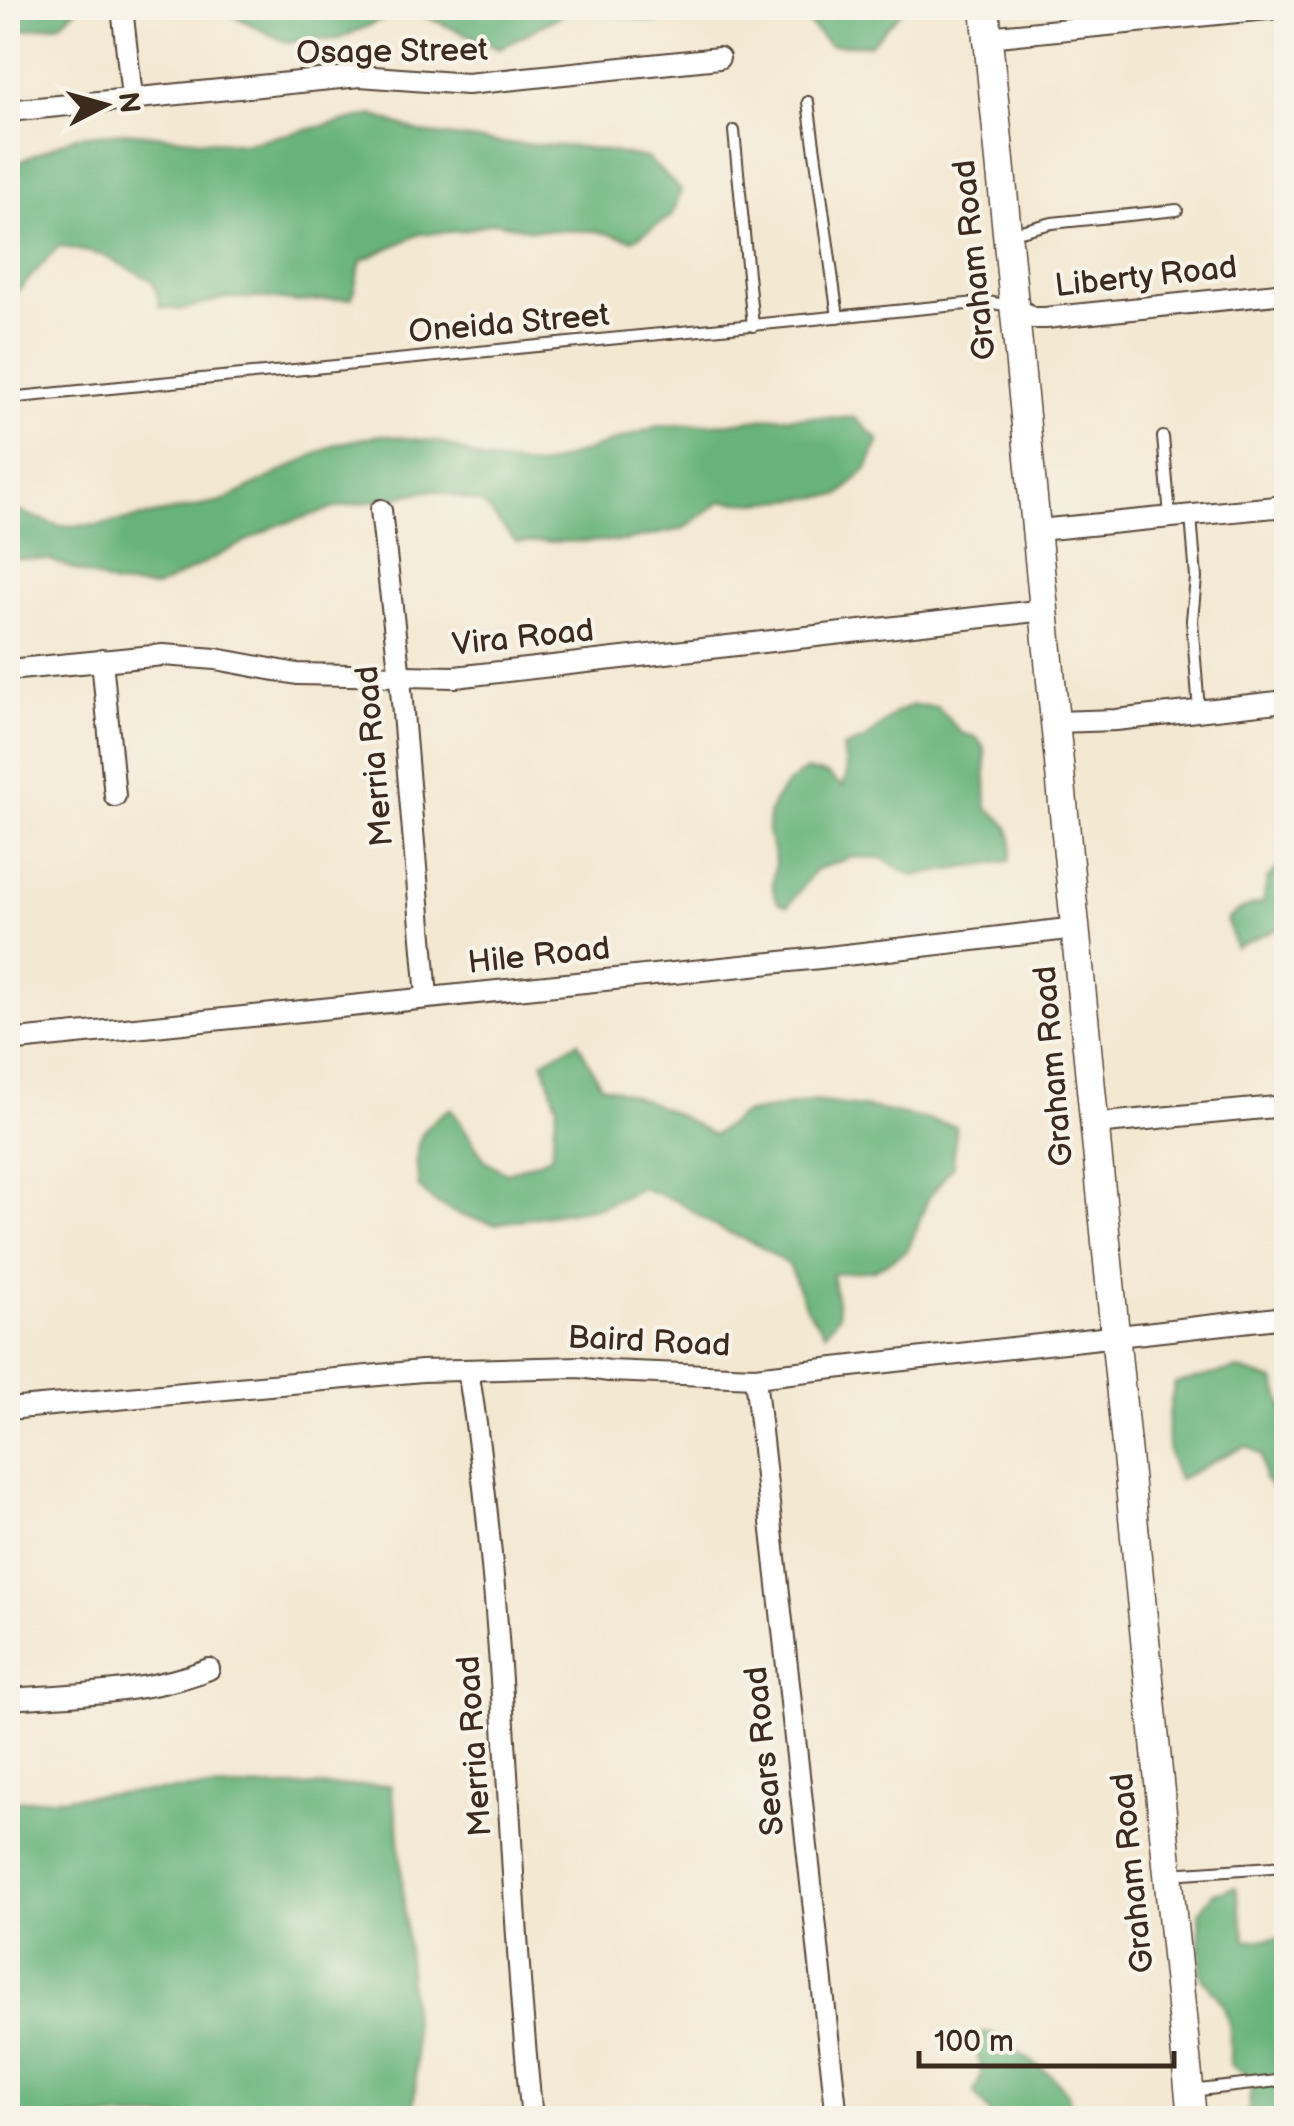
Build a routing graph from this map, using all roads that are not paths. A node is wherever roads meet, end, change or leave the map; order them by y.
1 (122, 8) edge
2 (985, 8) edge
3 (1278, 8) edge
4 (988, 36) junction
5 (719, 58) dead end
6 (132, 97) junction
7 (808, 102) dead end
8 (8, 111) edge
9 (734, 131) dead end
10 (1177, 210) dead end
11 (1008, 234) junction
12 (1286, 293) edge
13 (1015, 307) junction
14 (838, 318) junction
15 (753, 326) junction
16 (8, 398) edge
17 (1163, 437) dead end
18 (1286, 506) edge
19 (381, 510) dead end
20 (1180, 516) junction
21 (1038, 530) junction
22 (1045, 610) junction
23 (102, 660) junction
24 (8, 670) edge
25 (400, 678) junction
26 (1286, 701) edge
27 (1199, 710) junction
28 (1057, 722) junction
29 (115, 796) dead end
30 (1076, 928) junction
31 (427, 998) junction
32 (8, 1041) edge
33 (1286, 1106) edge
34 (1095, 1124) junction
35 (1286, 1317) edge
36 (1115, 1335) junction
37 (468, 1370) junction
38 (755, 1377) junction
39 (8, 1409) edge
40 (208, 1669) dead end
41 (8, 1699) edge
42 (1286, 1866) edge
43 (1168, 1874) junction
44 (1286, 2080) edge
45 (1191, 2105) edge
46 (532, 2118) edge
47 (837, 2118) edge

1 - 6 street
2 - 4 main road, Graham Road
3 - 4 street
4 - 11 main road, Graham Road
5 - 6 street, Osage Street
6 - 8 street, Osage Street
7 - 14 lane
9 - 15 lane
10 - 11 lane
11 - 13 main road, Graham Road
12 - 13 street, Liberty Road
13 - 14 lane, Oneida Street
13 - 21 main road, Graham Road
14 - 15 lane, Oneida Street
15 - 16 lane, Oneida Street
17 - 20 lane
18 - 20 street
19 - 25 street, Merria Road
20 - 21 street
20 - 27 lane
21 - 22 main road, Graham Road
22 - 25 street, Vira Road
22 - 28 main road, Graham Road
23 - 24 street, Vira Road
23 - 25 street, Vira Road
23 - 29 street
25 - 31 street, Merria Road
26 - 27 street
27 - 28 street
28 - 30 main road, Graham Road
30 - 31 street, Hile Road
30 - 34 main road, Graham Road
31 - 32 street, Hile Road
33 - 34 street
34 - 36 main road, Graham Road
35 - 36 street, Baird Road
36 - 38 street, Baird Road
36 - 43 main road, Graham Road
37 - 38 street, Baird Road
37 - 39 street, Baird Road
37 - 46 street, Merria Road
38 - 47 street, Sears Road
40 - 41 street
42 - 43 lane
43 - 45 main road, Graham Road
44 - 45 lane

